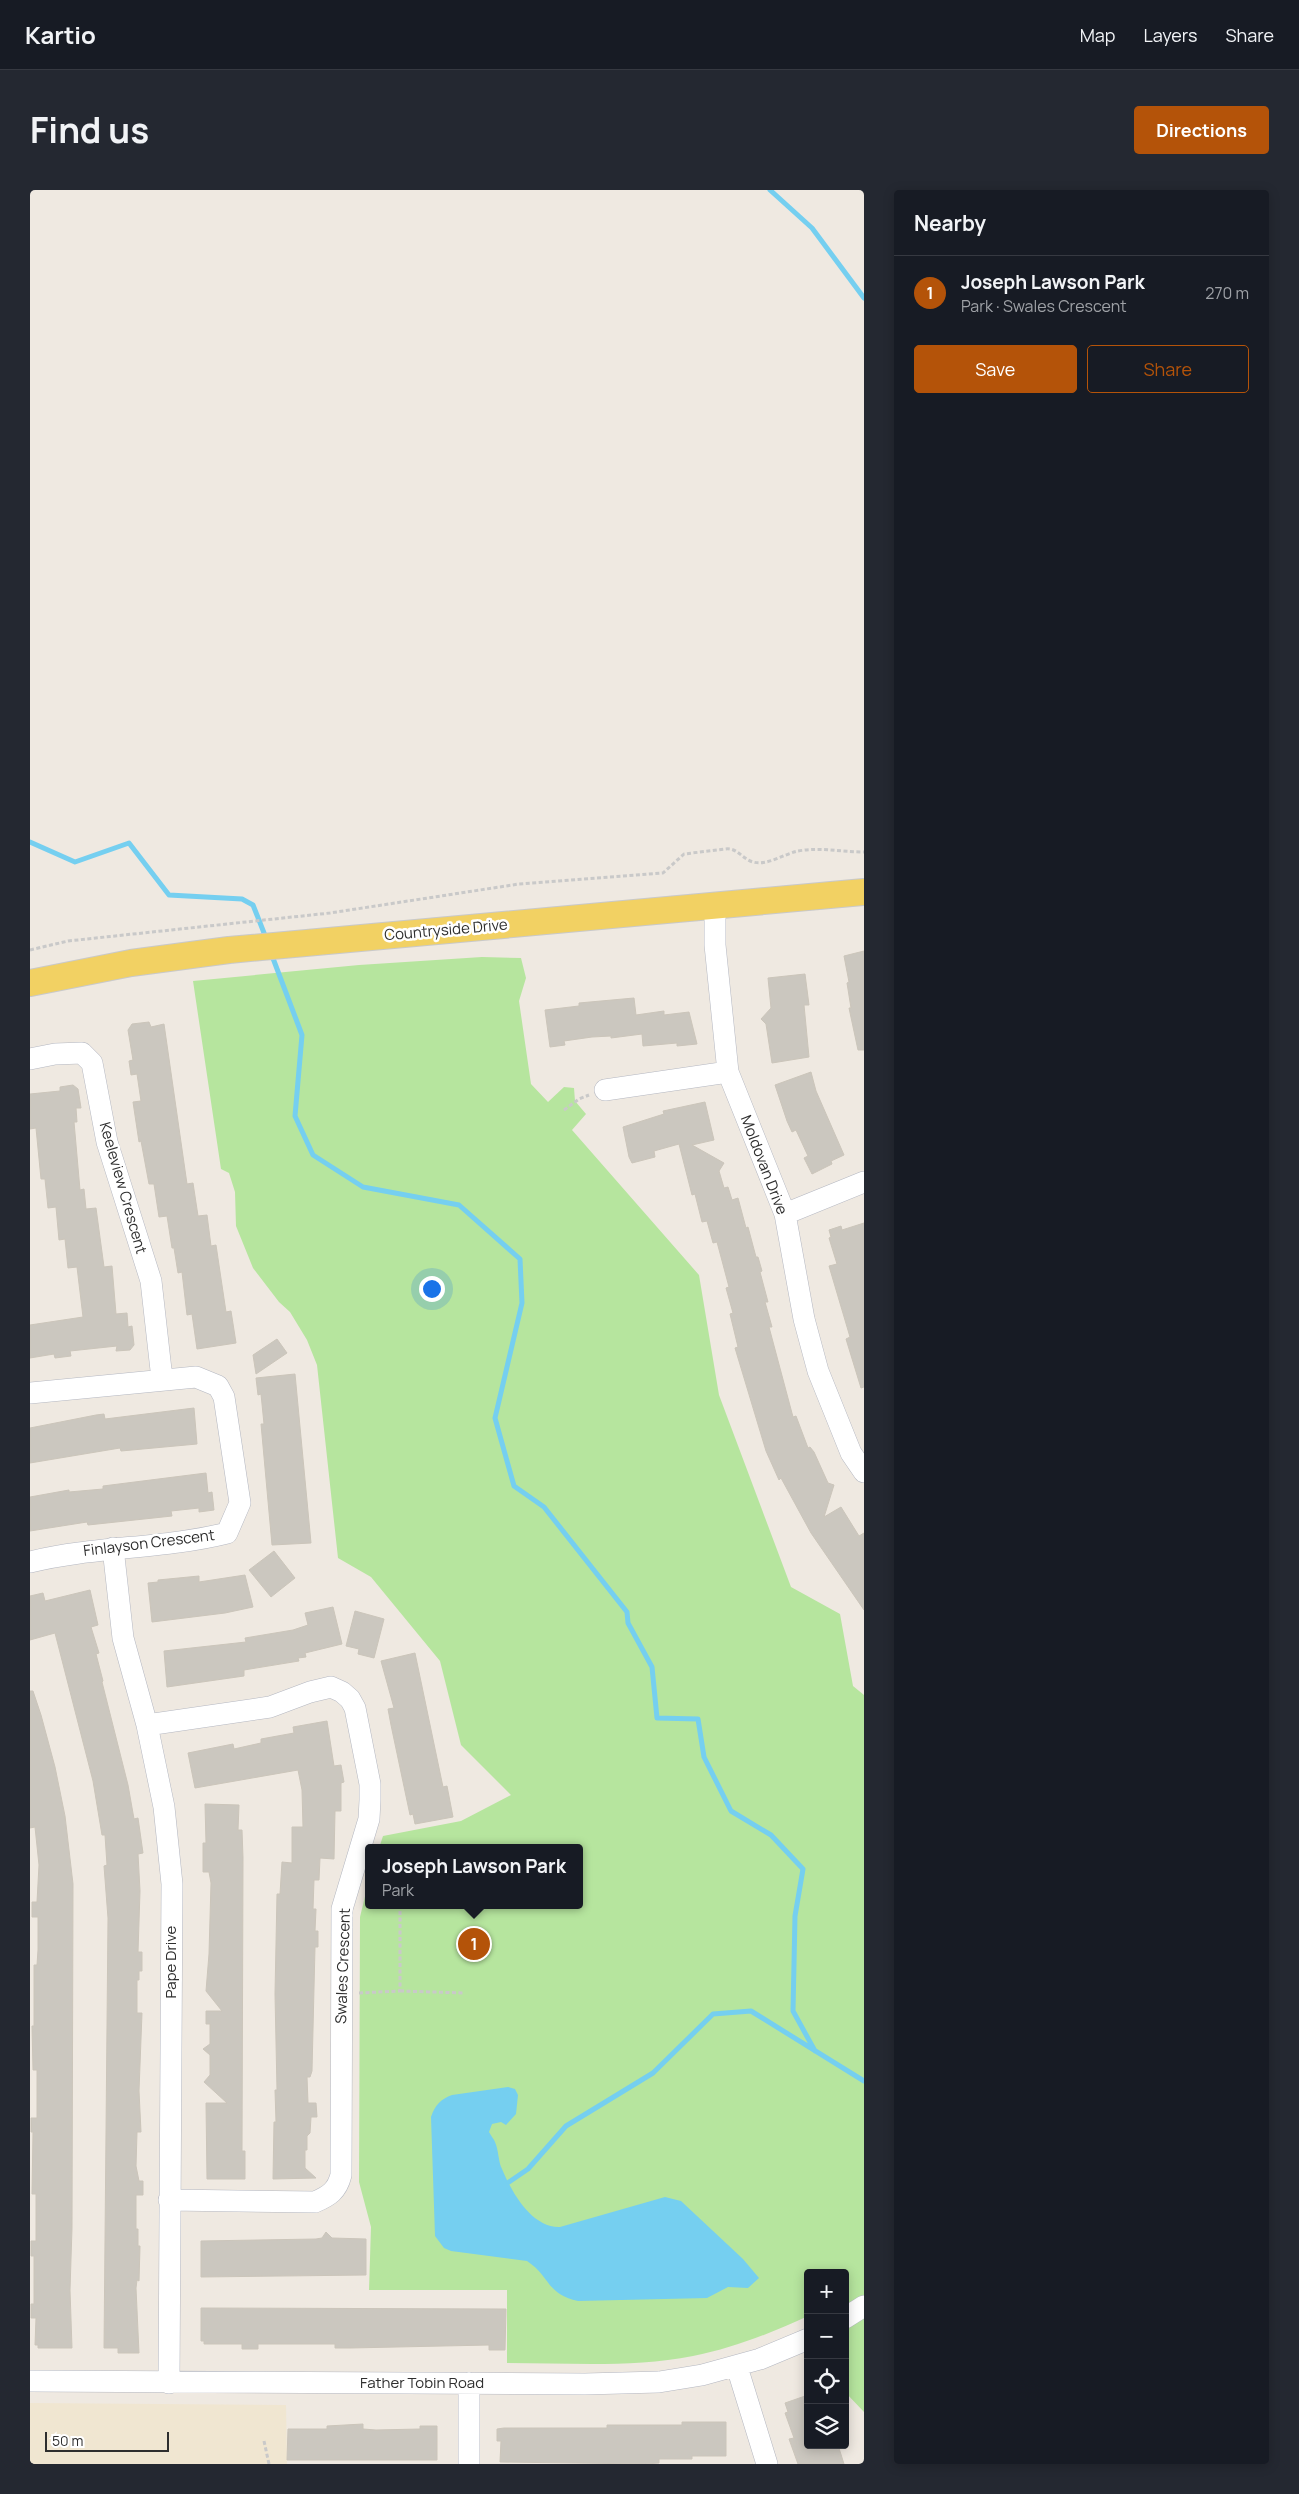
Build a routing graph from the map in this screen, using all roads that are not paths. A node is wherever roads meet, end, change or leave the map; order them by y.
1 (864, 892) edge
2 (715, 907) junction
3 (30, 982) edge
4 (30, 1059) edge
5 (728, 1072) junction
6 (605, 1090) road end
7 (864, 1182) edge
8 (785, 1214) junction
9 (162, 1379) junction
10 (30, 1393) edge
11 (864, 1472) edge
12 (113, 1548) junction
13 (30, 1562) edge
14 (146, 1725) junction
15 (169, 2200) junction
16 (864, 2306) edge
17 (849, 2315) edge
18 (804, 2340) edge
19 (737, 2367) junction
20 (30, 2381) edge
21 (169, 2383) junction
22 (469, 2383) junction
23 (469, 2464) edge
24 (767, 2464) edge

1 - 2 main road, Countryside Drive
2 - 3 main road, Countryside Drive
2 - 5 street, Moldovan Drive
4 - 9 street, Keeleview Crescent
5 - 6 street
5 - 8 street, Moldovan Drive
7 - 8 street
8 - 11 street, Moldovan Drive
9 - 10 street, Finlayson Crescent
9 - 12 street, Finlayson Crescent
12 - 13 street, Finlayson Crescent
12 - 14 street, Pape Drive
14 - 15 street, Pape Drive
14 - 15 street, Swales Crescent
15 - 21 street, Pape Drive
16 - 17 street
18 - 19 street, Father Tobin Road
19 - 22 street, Father Tobin Road
19 - 24 street
20 - 21 street, Father Tobin Road
21 - 22 street, Father Tobin Road
22 - 23 street

